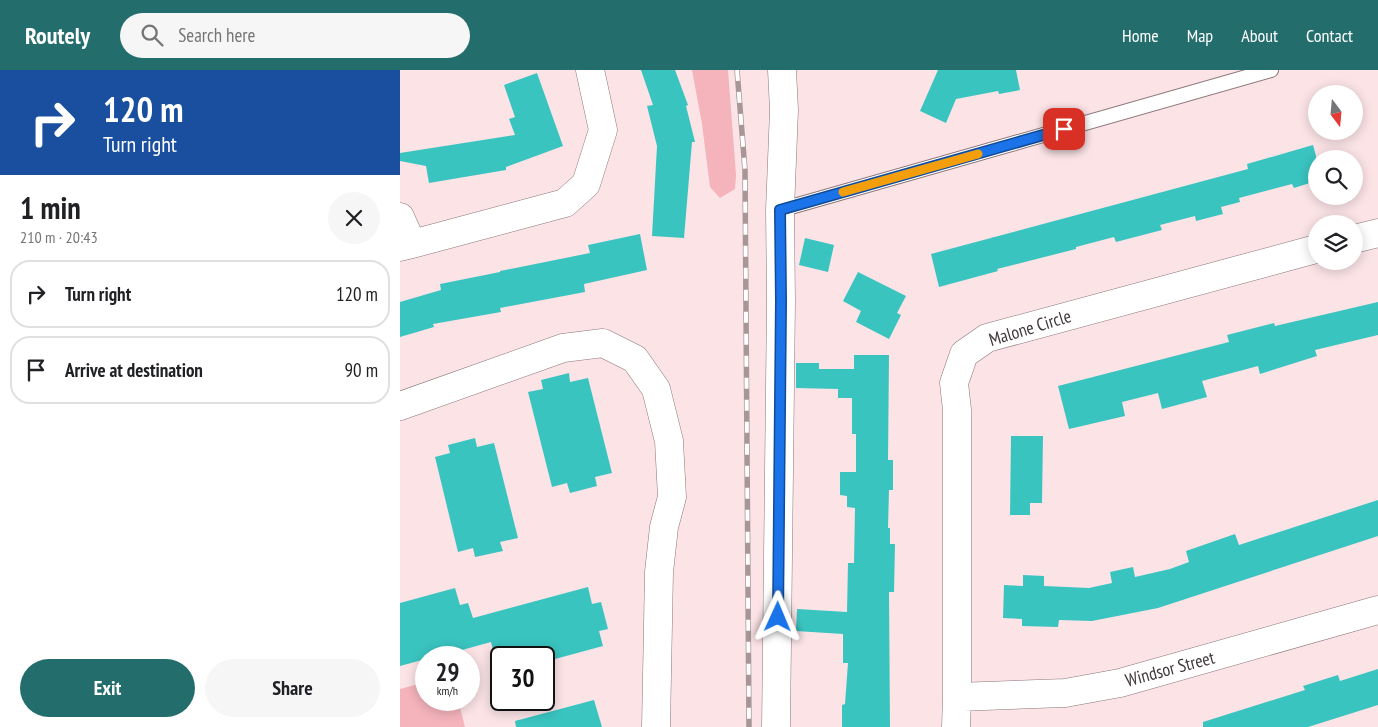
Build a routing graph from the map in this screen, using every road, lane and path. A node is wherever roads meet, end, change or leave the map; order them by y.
1 (590, 70) edge
2 (782, 70) edge
3 (1271, 70) edge
4 (780, 210) junction
5 (400, 217) edge
6 (1378, 233) edge
7 (1363, 237) edge
8 (406, 245) edge
9 (1308, 251) edge
10 (400, 406) edge
11 (1378, 610) edge
12 (957, 697) junction
13 (656, 727) edge
14 (776, 727) edge
15 (956, 727) edge

1 - 8 street
2 - 4 street
3 - 4 lane
4 - 14 street
5 - 8 street
6 - 7 street
9 - 12 street, Malone Circle
10 - 13 street
11 - 12 street, Windsor Street
12 - 15 street, Malone Circle

